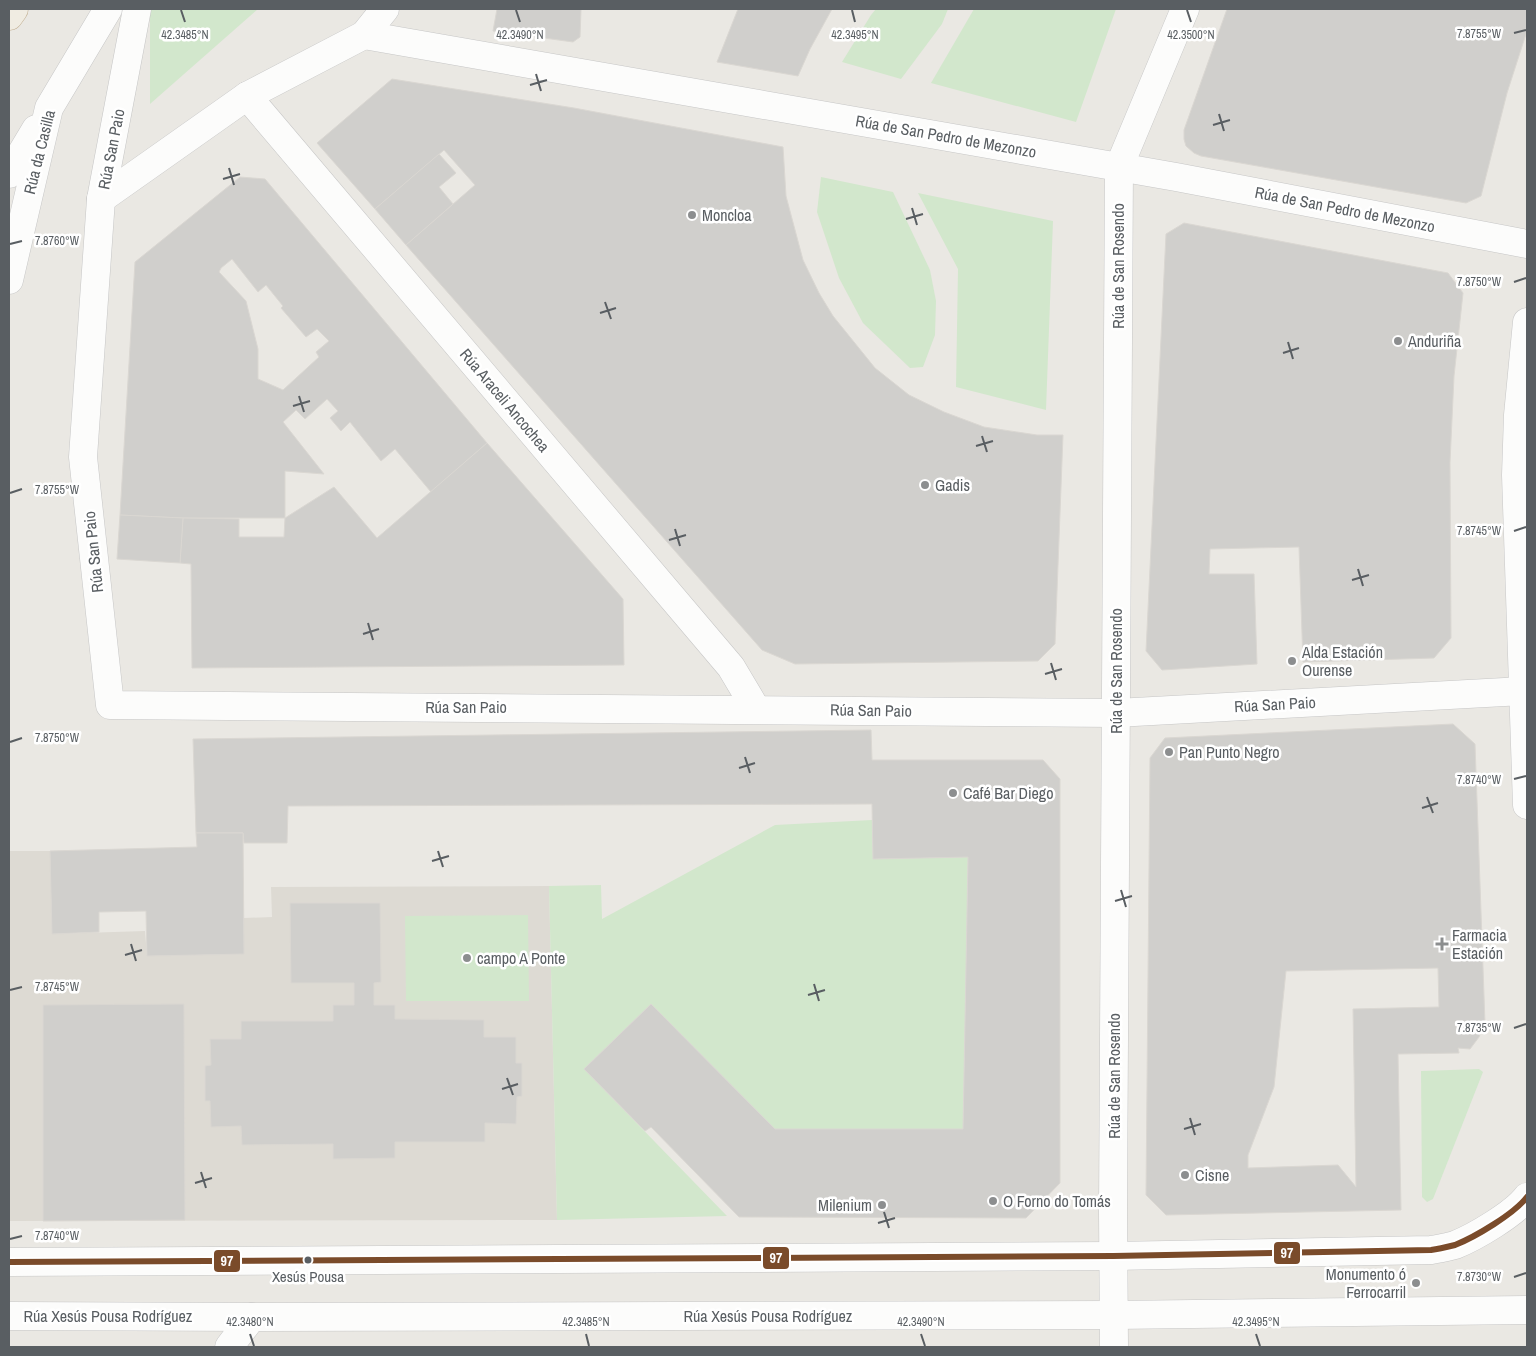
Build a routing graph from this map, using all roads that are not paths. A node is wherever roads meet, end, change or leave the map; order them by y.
1 (14, 9) edge
2 (108, 9) edge
3 (137, 9) edge
4 (385, 9) edge
5 (1186, 9) edge
6 (9, 16) edge
7 (364, 34) junction
8 (248, 96) junction
9 (49, 108) junction
10 (1119, 167) junction
11 (9, 174) edge
12 (101, 199) junction
13 (1527, 244) edge
14 (9, 280) edge
15 (1527, 322) edge
16 (1523, 691) junction
17 (756, 709) junction
18 (1116, 712) junction
19 (1527, 805) edge
20 (1527, 1198) edge
21 (1113, 1256) junction
22 (9, 1262) edge
23 (1527, 1310) edge
24 (1114, 1315) junction
25 (9, 1316) edge
26 (252, 1317) junction
27 (229, 1347) edge
28 (1114, 1347) edge

1 - 6 highway
2 - 9 street, Rúa da Casilla
3 - 12 street, Rúa San Paio
4 - 7 street
5 - 10 street, Rúa de San Rosendo
7 - 8 street
7 - 10 street, Rúa de San Pedro de Mezonzo
8 - 12 street
8 - 17 street, Rúa Araceli Ancochea
9 - 11 street
9 - 14 street, Rúa da Casilla
10 - 13 street, Rúa de San Pedro de Mezonzo
10 - 18 street, Rúa de San Rosendo
12 - 17 street, Rúa San Paio
15 - 16 street
16 - 18 street, Rúa San Paio
16 - 19 street
17 - 18 street, Rúa San Paio
18 - 21 street, Rúa de San Rosendo
20 - 21 street
21 - 22 street
21 - 24 street, Rúa de San Rosendo
23 - 24 street, Rúa Xesús Pousa Rodríguez
24 - 26 street, Rúa Xesús Pousa Rodríguez
24 - 28 street, Rúa de San Rosendo
25 - 26 street, Rúa Xesús Pousa Rodríguez
26 - 27 street

